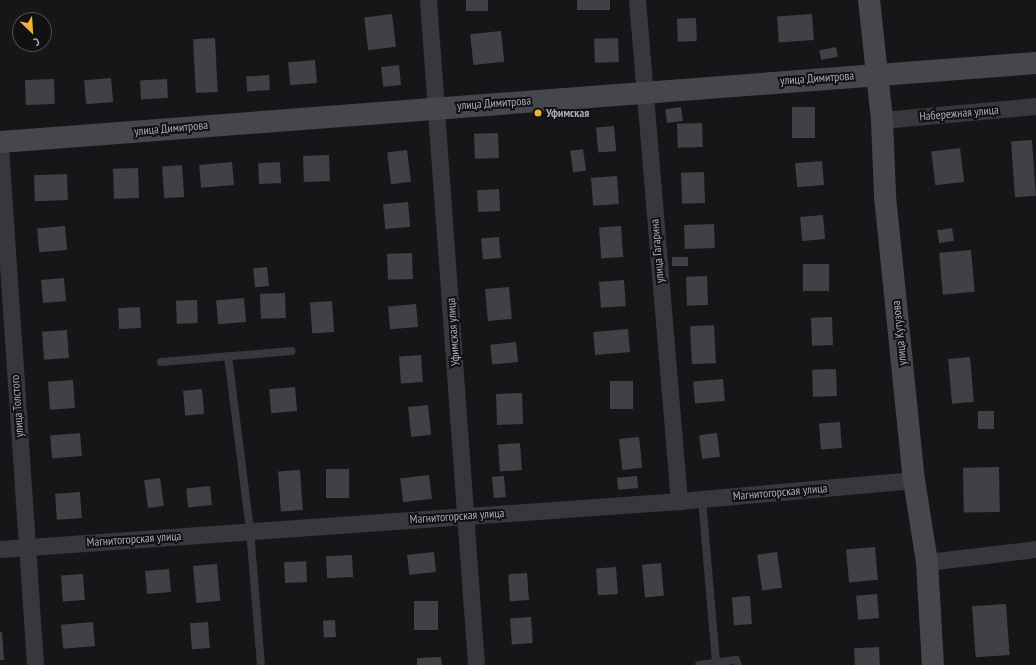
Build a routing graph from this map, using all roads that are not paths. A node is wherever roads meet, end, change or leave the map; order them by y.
1 (428, 0) edge
2 (637, 0) edge
3 (870, 0) edge
4 (1036, 63) edge
5 (876, 74) junction
6 (643, 92) junction
7 (1036, 106) edge
8 (438, 107) junction
9 (882, 120) junction
10 (0, 142) edge
11 (0, 147) edge
12 (292, 351) dead end
13 (228, 356) junction
14 (161, 362) dead end
15 (914, 480) junction
16 (702, 499) junction
17 (679, 501) junction
18 (466, 516) junction
19 (250, 531) junction
20 (27, 547) junction
21 (0, 549) edge
22 (1036, 549) edge
23 (926, 562) junction
24 (716, 663) junction
25 (35, 665) edge
26 (261, 665) edge
27 (476, 665) edge
28 (699, 665) edge
29 (738, 665) edge
30 (933, 665) edge

1 - 8 street, Уфимская улица
2 - 6 street, улица Гагарина
3 - 5 main road, улица Кутузова
4 - 5 main road, улица Димитрова
5 - 6 main road, улица Димитрова
5 - 9 main road, улица Кутузова
6 - 8 main road, улица Димитрова
6 - 17 street, улица Гагарина
7 - 9 street, Набережная улица
8 - 10 main road, улица Димитрова
8 - 18 street, Уфимская улица
9 - 15 main road, улица Кутузова
11 - 20 street, улица Толстого
12 - 13 lane
13 - 14 lane
13 - 19 lane
15 - 16 street, Магнитогорская улица
15 - 23 main road, улица Кутузова
16 - 17 street, Магнитогорская улица
16 - 24 lane
17 - 18 street, Магнитогорская улица
18 - 19 street, Магнитогорская улица
18 - 27 street, Уфимская улица
19 - 20 street, Магнитогорская улица
19 - 26 lane
20 - 21 street, Магнитогорская улица
20 - 25 street, улица Толстого
22 - 23 street
23 - 30 main road, улица Кутузова
24 - 28 lane
24 - 29 lane

